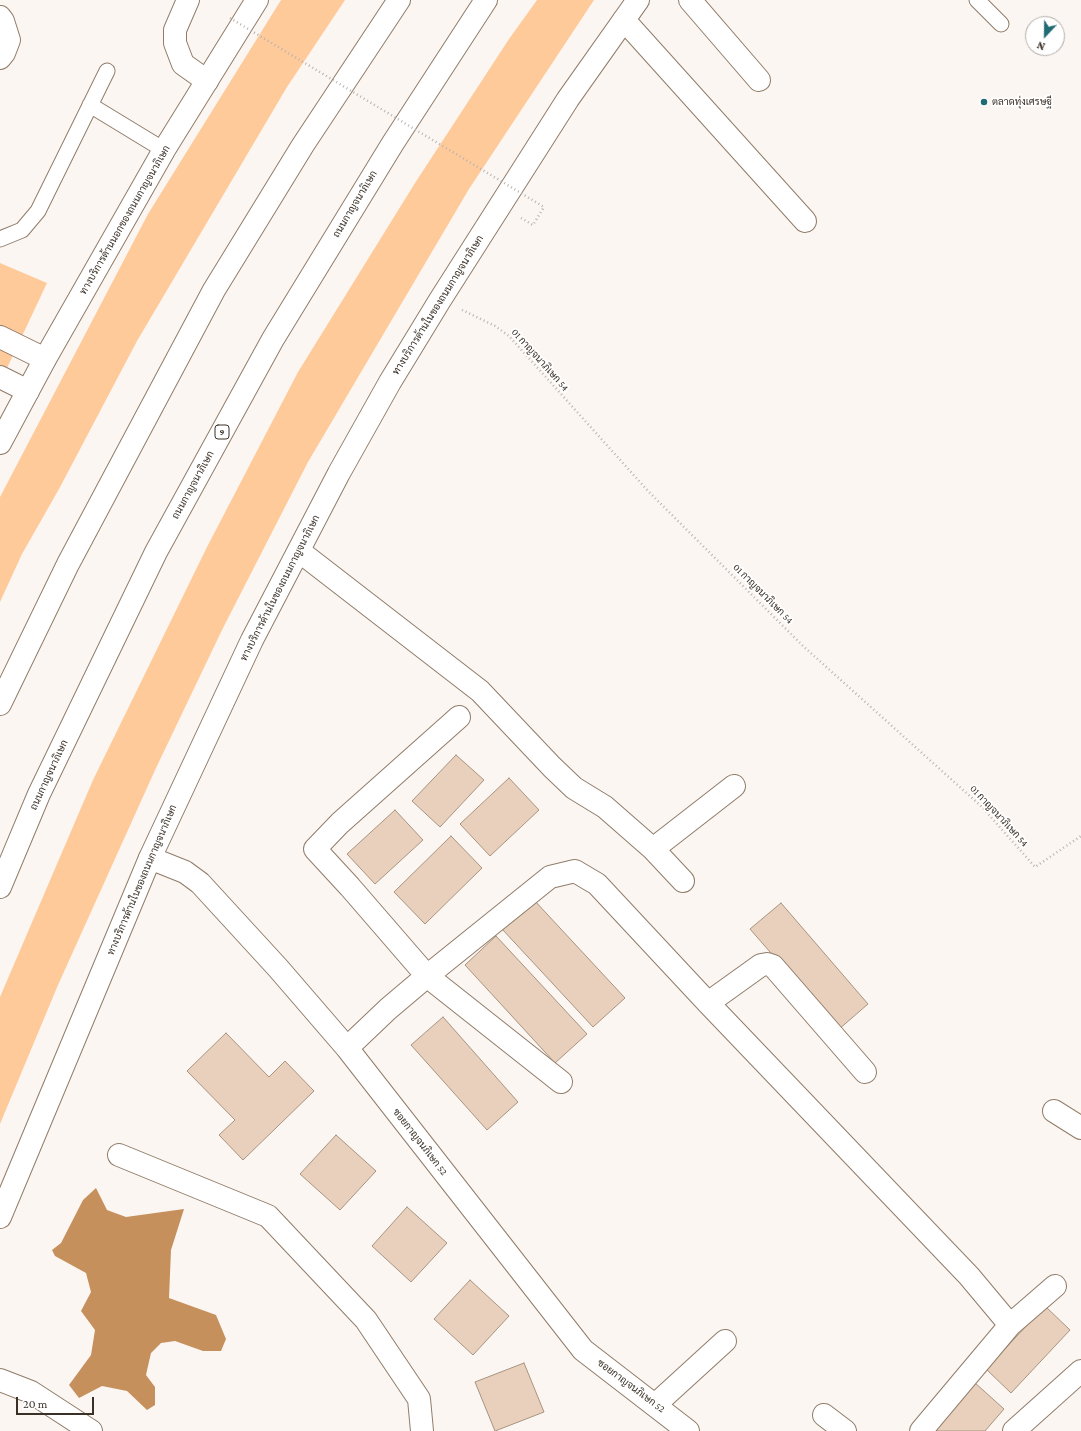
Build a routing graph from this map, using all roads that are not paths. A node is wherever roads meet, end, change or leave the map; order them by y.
1 (188, 0) edge
2 (256, 0) edge
3 (399, 0) edge
4 (486, 0) edge
5 (638, 0) edge
6 (690, 0) edge
7 (977, 0) edge
8 (0, 17) edge
9 (624, 20) junction
10 (1001, 24) dead end
11 (0, 58) edge
12 (107, 71) dead end
13 (759, 80) dead end
14 (207, 81) junction
15 (90, 105) junction
16 (164, 150) junction
17 (805, 221) dead end
18 (0, 239) edge
19 (0, 337) edge
20 (45, 359) junction
21 (0, 376) edge
22 (28, 391) junction
23 (0, 443) edge
24 (299, 551) junction
25 (0, 704) edge
26 (459, 717) dead end
27 (734, 786) dead end
28 (653, 849) junction
29 (150, 858) junction
30 (683, 881) dead end
31 (0, 887) edge
32 (427, 976) junction
33 (708, 1003) junction
34 (347, 1048) junction
35 (865, 1072) dead end
36 (561, 1082) dead end
37 (1054, 1111) dead end
38 (1081, 1128) edge
39 (119, 1155) dead end
40 (0, 1217) edge
41 (1055, 1286) dead end
42 (1010, 1325) junction
43 (725, 1341) dead end
44 (1081, 1371) edge
45 (0, 1380) edge
46 (656, 1404) junction
47 (824, 1415) dead end
48 (91, 1431) edge
49 (422, 1431) edge
50 (688, 1431) edge
51 (845, 1431) edge
52 (921, 1431) edge
53 (1014, 1431) edge

1 - 14 main road
2 - 14 main road, ทางบริการด้านนอกของถนนกาญจนาภิเษก
3 - 25 main road
4 - 31 main road, ถนนกาญจนาภิเษก / 9
5 - 9 main road, ทางบริการด้านในของถนนกาญจนาภิเษก
6 - 13 main road
7 - 10 lane
8 - 11 main road
9 - 17 main road
9 - 24 main road, ทางบริการด้านในของถนนกาญจนาภิเษก
12 - 15 lane
14 - 16 main road, ทางบริการด้านนอกของถนนกาญจนาภิเษก
15 - 16 lane
15 - 18 lane
16 - 20 main road, ทางบริการด้านนอกของถนนกาญจนาภิเษก
19 - 20 main road
20 - 22 main road, ทางบริการด้านนอกของถนนกาญจนาภิเษก
21 - 22 main road
22 - 23 main road, ทางบริการด้านนอกของถนนกาญจนาภิเษก
24 - 28 main road
24 - 29 main road, ทางบริการด้านในของถนนกาญจนาภิเษก
26 - 32 main road
27 - 28 main road
28 - 30 main road
29 - 34 main road, ซอยกาญจนภิเษก 52
29 - 40 main road, ทางบริการด้านในของถนนกาญจนาภิเษก
32 - 33 main road
32 - 34 main road
32 - 36 main road
33 - 35 main road
33 - 42 main road
34 - 46 main road, ซอยกาญจนภิเษก 52
37 - 38 main road
39 - 49 main road
41 - 42 main road
42 - 52 main road
43 - 46 main road
44 - 53 main road
45 - 48 main road
46 - 50 main road, ซอยกาญจนภิเษก 52
47 - 51 main road

